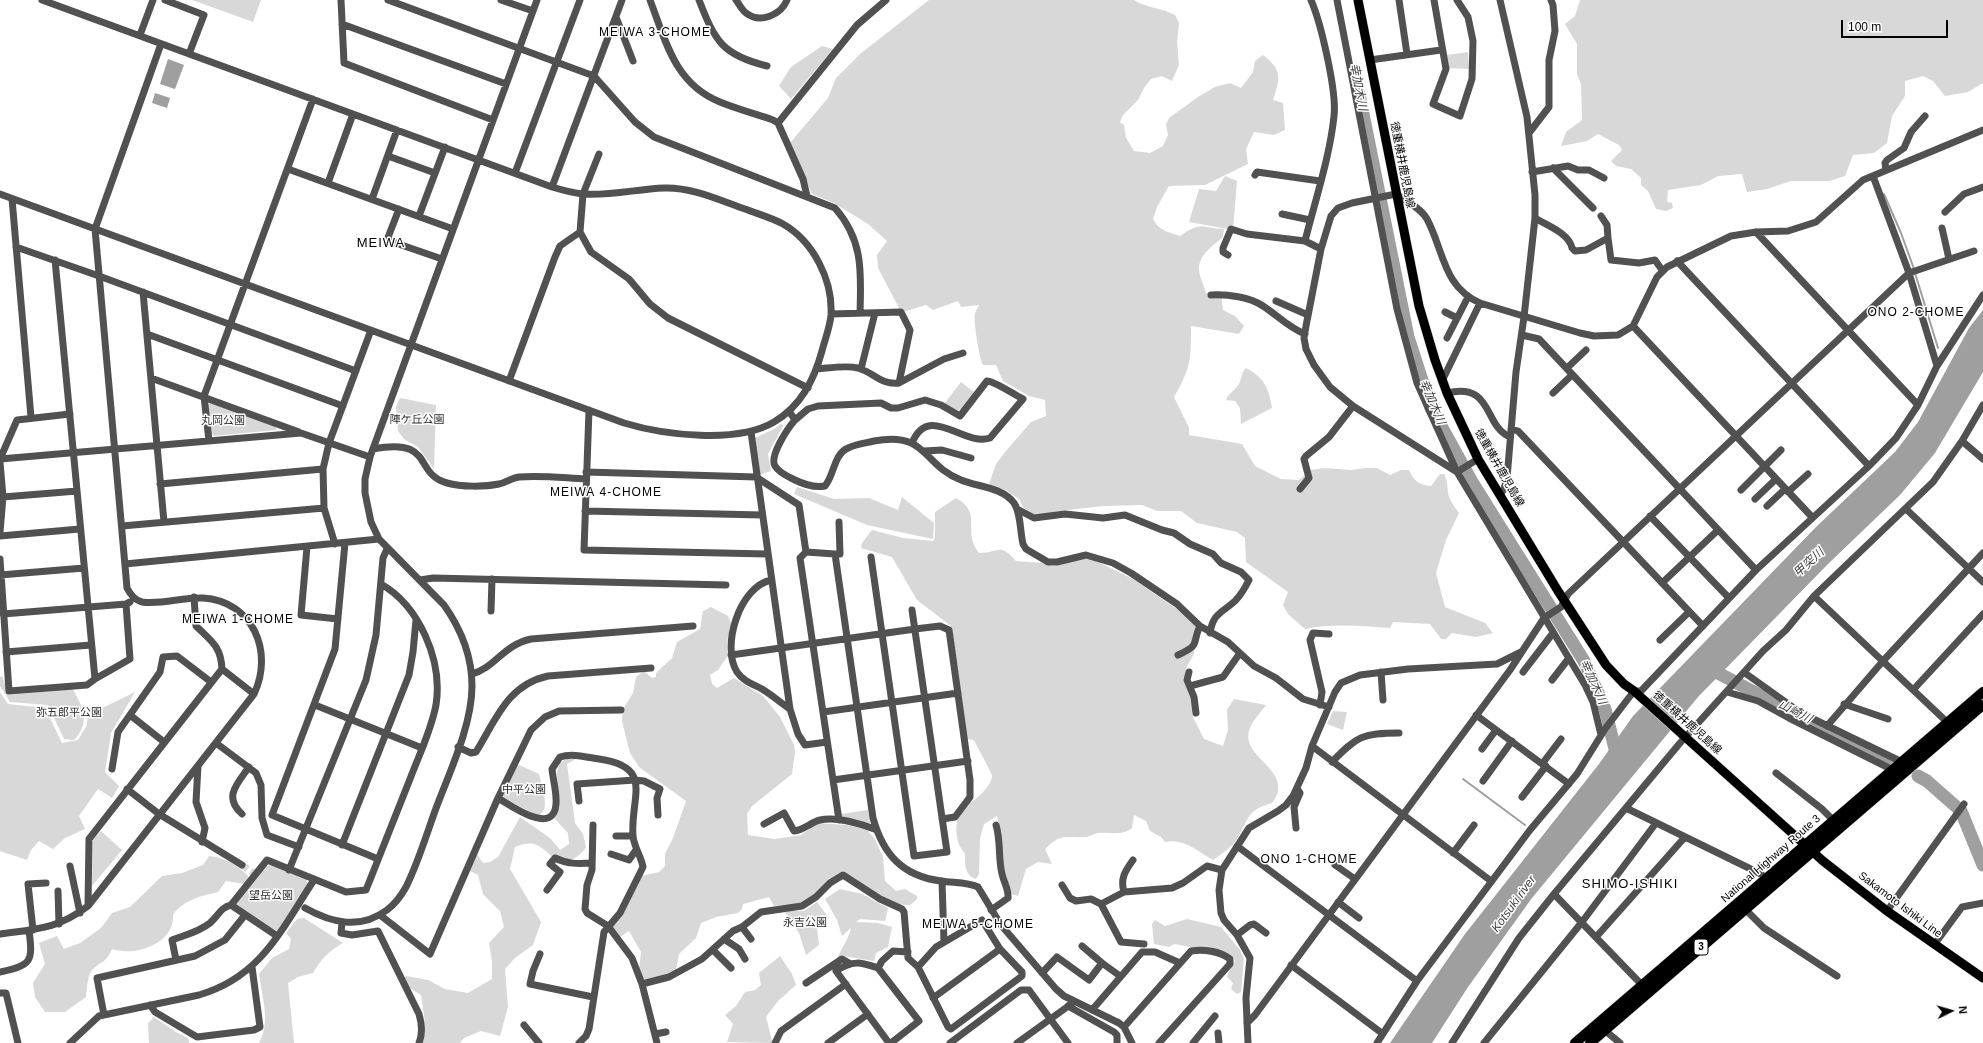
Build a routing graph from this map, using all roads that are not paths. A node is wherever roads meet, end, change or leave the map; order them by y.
1 (42, 0) edge
2 (153, 0) edge
3 (165, 0) edge
4 (341, 0) edge
5 (388, 0) edge
6 (501, 0) edge
7 (537, 0) edge
8 (580, 0) edge
9 (622, 0) edge
10 (650, 0) edge
11 (699, 0) edge
12 (736, 0) edge
13 (787, 0) edge
14 (886, 0) edge
15 (1311, 0) edge
16 (1337, 0) edge
17 (1358, 0) edge
18 (1399, 0) edge
19 (1434, 0) edge
20 (1457, 0) edge
21 (1500, 0) edge
22 (1551, 0) edge
23 (532, 12) junction
24 (616, 17) junction
25 (342, 24) junction
26 (140, 35) junction
27 (161, 44) junction
28 (519, 48) junction
29 (1442, 50) junction
30 (190, 54) junction
31 (1407, 54) junction
32 (1370, 60) junction
33 (633, 61) dead end
34 (557, 62) junction
35 (767, 66) dead end
36 (594, 76) junction
37 (506, 84) junction
38 (314, 99) junction
39 (353, 114) junction
40 (1925, 116) dead end
41 (493, 120) junction
42 (778, 123) junction
43 (397, 130) junction
44 (1983, 130) edge
45 (1530, 133) junction
46 (444, 147) junction
47 (598, 154) dead end
48 (388, 156) junction
49 (478, 160) junction
50 (1553, 168) junction
51 (288, 169) junction
52 (1886, 170) junction
53 (1532, 172) junction
54 (435, 173) junction
55 (515, 173) junction
56 (1255, 175) dead end
57 (1874, 176) junction
58 (1604, 178) dead end
59 (1320, 181) junction
60 (328, 183) junction
61 (1983, 186) edge
62 (552, 187) junction
63 (0, 194) edge
64 (583, 194) junction
65 (1393, 194) junction
66 (807, 196) junction
67 (12, 198) junction
68 (1375, 198) junction
69 (372, 199) junction
70 (1594, 208) dead end
71 (399, 209) junction
72 (1945, 212) dead end
73 (1282, 214) dead end
74 (419, 216) junction
75 (1601, 216) dead end
76 (1534, 218) junction
77 (1310, 220) junction
78 (453, 228) junction
79 (1942, 228) dead end
80 (95, 229) junction
81 (580, 232) junction
82 (1756, 232) junction
83 (1608, 238) junction
84 (1305, 241) junction
85 (16, 247) junction
86 (1321, 249) junction
87 (1974, 251) dead end
88 (1228, 255) dead end
89 (1948, 259) junction
90 (56, 260) junction
91 (442, 260) junction
92 (1677, 261) junction
93 (1662, 270) junction
94 (1913, 271) junction
95 (99, 276) junction
96 (246, 285) junction
97 (143, 292) junction
98 (1211, 295) dead end
99 (1983, 295) edge
100 (1468, 297) junction
101 (1276, 301) dead end
102 (1480, 303) junction
103 (1445, 312) dead end
104 (860, 313) junction
105 (875, 313) junction
106 (831, 314) junction
107 (1308, 315) junction
108 (1524, 317) junction
109 (1457, 318) junction
110 (231, 324) junction
111 (1633, 326) junction
112 (371, 330) junction
113 (1847, 331) junction
114 (147, 334) junction
115 (1305, 334) junction
116 (1522, 335) junction
117 (1447, 338) dead end
118 (411, 345) junction
119 (1586, 350) dead end
120 (963, 353) dead end
121 (217, 361) junction
122 (1938, 366) junction
123 (1567, 368) junction
124 (817, 369) junction
125 (861, 369) junction
126 (356, 371) junction
127 (1572, 375) junction
128 (151, 378) junction
129 (510, 381) junction
130 (1442, 382) junction
131 (899, 383) junction
132 (1792, 383) junction
133 (808, 388) junction
134 (1446, 393) junction
135 (1553, 393) dead end
136 (204, 396) junction
137 (1918, 405) junction
138 (1983, 405) edge
139 (343, 406) junction
140 (1353, 406) junction
141 (589, 410) junction
142 (788, 411) junction
143 (70, 414) junction
144 (32, 417) junction
145 (795, 420) junction
146 (1511, 429) junction
147 (751, 432) junction
148 (301, 433) junction
149 (1736, 436) junction
150 (1510, 437) junction
151 (209, 441) junction
152 (1962, 441) junction
153 (329, 443) junction
154 (912, 443) junction
155 (157, 446) junction
156 (115, 449) junction
157 (373, 449) junction
158 (1782, 450) dead end
159 (924, 451) junction
160 (73, 452) junction
161 (370, 457) junction
162 (971, 458) dead end
163 (1983, 459) edge
164 (0, 460) edge
165 (1475, 461) junction
166 (1869, 466) junction
167 (1765, 467) junction
168 (323, 469) junction
169 (1459, 471) junction
170 (1808, 474) dead end
171 (586, 475) junction
172 (756, 477) junction
173 (1776, 479) junction
174 (160, 484) junction
175 (1680, 488) junction
176 (1300, 489) dead end
177 (1741, 490) dead end
178 (1787, 490) junction
179 (77, 491) junction
180 (1500, 495) junction
181 (3, 498) junction
182 (1755, 499) dead end
183 (1768, 506) dead end
184 (324, 508) junction
185 (1906, 509) junction
186 (1017, 510) junction
187 (585, 511) junction
188 (762, 516) junction
189 (1650, 516) junction
190 (1812, 517) junction
191 (164, 522) junction
192 (839, 522) dead end
193 (122, 526) junction
194 (80, 529) junction
195 (1718, 530) junction
196 (0, 532) edge
197 (0, 536) edge
198 (379, 539) junction
199 (1622, 542) junction
200 (344, 543) junction
201 (335, 544) junction
202 (306, 546) junction
203 (387, 549) junction
204 (806, 552) junction
205 (1983, 553) edge
206 (767, 554) junction
207 (835, 554) junction
208 (1690, 556) junction
209 (872, 557) dead end
210 (0, 559) edge
211 (126, 564) junction
212 (84, 568) junction
213 (1969, 569) junction
214 (1756, 570) junction
215 (0, 575) edge
216 (492, 579) junction
217 (420, 580) junction
218 (772, 580) junction
219 (1983, 582) edge
220 (1662, 583) junction
221 (381, 584) junction
222 (726, 585) dead end
223 (1814, 596) junction
224 (194, 598) junction
225 (1729, 598) junction
226 (136, 599) junction
227 (126, 604) junction
228 (1562, 604) junction
229 (87, 607) junction
230 (912, 610) dead end
231 (491, 611) dead end
232 (1689, 612) junction
233 (3, 614) junction
234 (1983, 614) edge
235 (1546, 617) junction
236 (338, 619) junction
237 (416, 620) junction
238 (693, 626) dead end
239 (1200, 626) junction
240 (1703, 626) junction
241 (915, 629) junction
242 (1553, 632) junction
243 (882, 633) junction
244 (1210, 633) junction
245 (1329, 634) dead end
246 (848, 638) junction
247 (1660, 640) dead end
248 (813, 643) junction
249 (91, 645) junction
250 (782, 648) junction
251 (1523, 650) junction
252 (6, 652) junction
253 (1240, 653) junction
254 (731, 655) junction
255 (1178, 655) dead end
256 (1569, 658) junction
257 (1883, 661) junction
258 (1502, 663) junction
259 (651, 668) dead end
260 (222, 669) junction
261 (1510, 670) junction
262 (1189, 672) dead end
263 (1381, 672) junction
264 (1523, 672) dead end
265 (1745, 673) junction
266 (472, 674) junction
267 (95, 679) junction
268 (1552, 680) dead end
269 (211, 682) junction
270 (1190, 686) junction
271 (1913, 690) junction
272 (1634, 691) junction
273 (1727, 692) junction
274 (958, 693) junction
275 (254, 694) junction
276 (1982, 694) edge
277 (925, 697) junction
278 (1383, 700) dead end
279 (892, 702) junction
280 (1844, 704) junction
281 (315, 705) junction
282 (1320, 705) junction
283 (1983, 705) edge
284 (857, 707) junction
285 (1329, 707) junction
286 (790, 709) junction
287 (621, 710) dead end
288 (823, 712) junction
289 (1196, 713) dead end
290 (130, 715) junction
291 (1476, 716) junction
292 (350, 719) junction
293 (1888, 719) dead end
294 (1948, 723) junction
295 (1827, 726) junction
296 (1496, 730) junction
297 (1603, 732) junction
298 (386, 733) junction
299 (1399, 733) dead end
300 (1685, 738) junction
301 (1561, 739) dead end
302 (1512, 741) junction
303 (164, 742) junction
304 (827, 742) junction
305 (216, 743) junction
306 (1312, 746) junction
307 (458, 747) junction
308 (422, 748) junction
309 (1482, 749) dead end
310 (968, 761) junction
311 (1332, 762) junction
312 (1902, 762) junction
313 (1544, 765) junction
314 (198, 766) junction
315 (935, 766) junction
316 (249, 767) junction
317 (112, 769) dead end
318 (1893, 770) junction
319 (902, 771) junction
320 (1776, 774) dead end
321 (867, 776) junction
322 (635, 780) junction
323 (833, 780) junction
324 (1483, 781) dead end
325 (1569, 784) junction
326 (127, 789) junction
327 (1296, 790) junction
328 (1522, 797) dead end
329 (498, 798) junction
330 (579, 801) dead end
331 (1964, 804) dead end
332 (1626, 808) junction
333 (159, 814) junction
334 (242, 814) dead end
335 (1403, 814) junction
336 (658, 815) dead end
337 (942, 819) junction
338 (838, 820) junction
339 (1834, 821) junction
340 (1656, 823) junction
341 (764, 824) dead end
342 (593, 825) dead end
343 (996, 825) dead end
344 (1474, 825) dead end
345 (1296, 828) dead end
346 (306, 830) junction
347 (877, 830) junction
348 (616, 836) dead end
349 (633, 836) junction
350 (1685, 837) junction
351 (202, 842) junction
352 (342, 844) junction
353 (1237, 846) junction
354 (299, 847) junction
355 (1809, 848) junction
356 (636, 850) junction
357 (1453, 852) junction
358 (611, 854) dead end
359 (378, 859) junction
360 (1133, 860) dead end
361 (591, 863) junction
362 (242, 865) tunnel mouth
363 (1336, 865) dead end
364 (70, 866) dead end
365 (289, 870) junction
366 (1222, 870) junction
367 (1355, 879) junction
368 (1766, 879) junction
369 (314, 880) junction
370 (942, 881) junction
371 (1491, 881) junction
372 (46, 883) dead end
373 (1062, 885) dead end
374 (547, 890) dead end
375 (58, 891) dead end
376 (1124, 892) junction
377 (1554, 894) junction
378 (1338, 902) junction
379 (1983, 903) edge
380 (1101, 904) junction
381 (232, 905) junction
382 (88, 906) junction
383 (305, 908) tunnel mouth
384 (1745, 909) junction
385 (991, 910) junction
386 (1886, 911) junction
387 (80, 913) junction
388 (246, 915) junction
389 (380, 915) junction
390 (1328, 915) junction
391 (1359, 918) dead end
392 (1582, 922) junction
393 (342, 923) junction
394 (59, 924) junction
395 (608, 926) junction
396 (742, 927) junction
397 (31, 930) junction
398 (1266, 933) dead end
399 (0, 934) edge
400 (1237, 935) junction
401 (277, 936) junction
402 (1596, 936) junction
403 (724, 939) junction
404 (751, 939) dead end
405 (944, 942) junction
406 (1144, 944) dead end
407 (1934, 945) junction
408 (1082, 946) dead end
409 (1000, 949) junction
410 (713, 950) junction
411 (908, 952) junction
412 (540, 954) dead end
413 (745, 958) dead end
414 (176, 960) junction
415 (849, 963) junction
416 (1102, 963) junction
417 (1180, 963) junction
418 (1291, 965) junction
419 (252, 967) junction
420 (918, 967) junction
421 (731, 968) dead end
422 (878, 968) junction
423 (0, 972) edge
424 (1042, 973) junction
425 (1120, 976) junction
426 (1837, 976) dead end
427 (1983, 978) edge
428 (1417, 981) junction
429 (806, 983) dead end
430 (642, 984) junction
431 (846, 984) junction
432 (1642, 985) junction
433 (0, 994) edge
434 (593, 997) junction
435 (933, 998) junction
436 (1071, 1004) junction
437 (150, 1005) junction
438 (1092, 1010) junction
439 (868, 1014) junction
440 (104, 1015) junction
441 (1215, 1016) dead end
442 (1050, 1019) junction
443 (1247, 1022) junction
444 (524, 1025) dead end
445 (1124, 1027) junction
446 (1601, 1027) junction
447 (666, 1032) dead end
448 (1218, 1033) dead end
449 (655, 1034) junction
450 (1383, 1034) junction
451 (838, 1036) junction
452 (18, 1043) edge
453 (70, 1043) edge
454 (419, 1043) edge
455 (539, 1043) edge
456 (579, 1043) edge
457 (657, 1043) edge
458 (775, 1043) edge
459 (828, 1043) edge
460 (842, 1043) edge
461 (890, 1043) edge
462 (950, 1043) edge
463 (1017, 1043) edge
464 (1068, 1043) edge
465 (1117, 1043) edge
466 (1132, 1043) edge
467 (1159, 1043) edge
468 (1193, 1043) edge
469 (1219, 1043) edge
470 (1248, 1043) edge
471 (1377, 1043) edge
472 (1452, 1043) edge
473 (1484, 1043) edge
474 (1575, 1043) edge
475 (1590, 1043) edge
476 (1620, 1043) edge

1 - 26 street
2 - 26 street
3 - 30 street
4 - 25 street
5 - 28 street
6 - 23 street
7 - 23 street
8 - 34 street
9 - 24 street
10 - 42 street
11 - 35 street
12 - 13 street
14 - 42 street
15 - 59 street
16 - 68 street
17 - 32 main road, 徳重横井鹿児島線
18 - 31 street
19 - 29 street
20 - 29 street
21 - 45 street
22 - 45 street
23 - 28 street
24 - 33 street
24 - 36 street
25 - 37 street
25 - 41 street
26 - 27 street
27 - 30 street
27 - 80 street
28 - 34 street
28 - 37 street
29 - 31 street
30 - 38 street
31 - 32 street
32 - 65 main road, 徳重横井鹿児島線
34 - 36 street
34 - 55 street
36 - 62 street
36 - 66 street
37 - 41 street
38 - 39 street
38 - 51 street
39 - 43 street
39 - 60 street
40 - 52 street
41 - 49 street
42 - 66 street
43 - 46 street
43 - 48 street
44 - 52 street
45 - 53 street
46 - 49 street
46 - 54 street
47 - 64 street
48 - 54 street
48 - 69 street
49 - 55 street
49 - 78 street
50 - 53 street
50 - 58 street
50 - 70 street
51 - 60 street
51 - 96 street
52 - 57 street
53 - 76 street
54 - 74 street
55 - 62 street
56 - 59 street
57 - 82 street
57 - 94 street
59 - 77 street
60 - 69 street
61 - 72 street
62 - 64 street
63 - 67 street
64 - 81 street
64 - 106 street
65 - 68 street
65 - 100 street
65 - 130 main road, 徳重横井鹿児島線
66 - 104 street
67 - 80 street
67 - 85 street
68 - 86 street
68 - 169 street
69 - 71 street
71 - 74 street
71 - 91 street
73 - 77 street
74 - 78 street
75 - 83 street
76 - 83 street
76 - 108 street
77 - 84 street
78 - 91 street
79 - 89 street
80 - 95 street
80 - 96 street
81 - 129 street
81 - 133 street
82 - 92 street
82 - 113 street
83 - 93 street
84 - 86 street
84 - 88 street
85 - 90 street
85 - 144 street
86 - 107 street
87 - 89 street
89 - 94 street
90 - 95 street
90 - 143 street
91 - 118 street
92 - 93 street
92 - 132 street
93 - 111 street
94 - 113 street
94 - 122 street
95 - 97 street
95 - 156 street
96 - 110 street
96 - 112 street
97 - 110 street
97 - 114 street
98 - 115 street
99 - 122 street
100 - 102 street
100 - 109 street
101 - 107 street
102 - 108 street
102 - 130 street
103 - 109 street
104 - 105 street
104 - 106 street
105 - 125 street
105 - 131 street
106 - 124 street
107 - 115 street
108 - 111 street
108 - 116 street
109 - 117 street
110 - 121 street
110 - 126 street
111 - 149 street
112 - 118 street
112 - 126 street
113 - 132 street
113 - 137 street
114 - 121 street
114 - 128 street
115 - 140 street
116 - 123 street
116 - 146 street
118 - 129 street
118 - 157 street
119 - 123 street
120 - 131 street
121 - 136 street
121 - 139 street
122 - 137 street
123 - 127 street
124 - 125 street
124 - 133 street
125 - 131 street
126 - 139 street
127 - 135 street
127 - 175 street
128 - 136 street
128 - 155 street
129 - 141 street
130 - 134 main road, 徳重横井鹿児島線
132 - 149 street
132 - 166 street
133 - 142 street
134 - 150 street
134 - 165 main road, 徳重横井鹿児島線
136 - 148 street
136 - 151 street
137 - 166 street
138 - 152 street
139 - 153 street
140 - 169 street
140 - 176 street
141 - 147 street
141 - 171 street
142 - 145 street
142 - 147 street
143 - 144 street
143 - 160 street
144 - 164 street
145 - 154 street
145 - 154 street
146 - 150 street
146 - 199 street
147 - 172 street
148 - 151 street
148 - 153 street
149 - 167 street
149 - 175 street
150 - 180 street
151 - 155 street
152 - 163 street
152 - 185 street
153 - 161 street
153 - 168 street
154 - 159 street
155 - 156 street
155 - 174 street
156 - 160 street
156 - 193 street
157 - 161 street
157 - 171 street
158 - 167 street
159 - 162 street
159 - 186 street
160 - 164 street
160 - 179 street
161 - 198 street
164 - 181 street
165 - 169 street
165 - 180 main road, 徳重横井鹿児島線
166 - 190 street
167 - 173 street
167 - 177 street
168 - 174 street
168 - 184 street
169 - 235 street
170 - 178 street
171 - 172 street
171 - 187 street
172 - 188 street
172 - 204 street
173 - 178 street
173 - 182 street
174 - 191 street
175 - 189 street
175 - 195 street
178 - 183 street
178 - 190 street
179 - 181 street
179 - 194 street
180 - 228 main road, 徳重横井鹿児島線
181 - 196 street
184 - 191 street
184 - 201 street
185 - 213 street
185 - 223 street
186 - 239 street
186 - 244 street
187 - 188 street
187 - 206 street
188 - 206 street
189 - 199 street
189 - 208 street
190 - 214 street
191 - 193 street
192 - 207 street
193 - 211 street
194 - 197 street
194 - 212 street
195 - 208 street
195 - 214 street
198 - 200 street
198 - 203 street
199 - 220 street
199 - 228 street
200 - 201 street
200 - 236 street
201 - 202 street
202 - 211 street
202 - 236 street
203 - 217 street
203 - 221 street
204 - 207 street
204 - 248 street
205 - 213 street
206 - 218 street
207 - 246 street
208 - 220 street
208 - 225 street
209 - 243 street
210 - 215 street
211 - 226 street
212 - 215 street
212 - 229 street
213 - 219 street
213 - 257 street
214 - 225 street
215 - 233 street
216 - 217 street
216 - 222 street
216 - 231 street
217 - 266 street
218 - 250 street
218 - 254 street
220 - 232 street
221 - 237 street
221 - 292 street
223 - 257 street
223 - 265 street
224 - 226 street
224 - 260 street
224 - 275 street
225 - 240 street
226 - 227 street
227 - 229 street
227 - 267 street
228 - 235 street
228 - 272 main road, 徳重横井鹿児島線
229 - 233 street
229 - 249 street
230 - 241 street
232 - 240 street
232 - 247 street
233 - 252 street
234 - 271 street
235 - 242 street
235 - 251 street
236 - 281 street
237 - 298 street
237 - 308 street
238 - 266 street
239 - 244 street
239 - 255 street
240 - 272 street
241 - 243 street
241 - 274 street
241 - 277 street
242 - 256 street
242 - 264 street
243 - 246 street
243 - 279 street
244 - 253 street
245 - 282 street
246 - 248 street
246 - 284 street
248 - 250 street
248 - 288 street
249 - 252 street
249 - 267 street
250 - 254 street
250 - 286 street
251 - 258 street
251 - 261 street
252 - 267 street
253 - 270 street
253 - 282 street
254 - 286 street
256 - 268 street
256 - 297 street
257 - 271 street
257 - 280 street
258 - 261 street
258 - 263 street
259 - 307 street
260 - 269 street
260 - 275 street
261 - 291 street
262 - 270 street
263 - 278 street
263 - 285 street
265 - 273 street
265 - 295 street
266 - 307 street
269 - 290 street
269 - 303 street
270 - 289 street
271 - 294 street
272 - 297 street
272 - 300 main road, 徳重横井鹿児島線
273 - 300 street
273 - 318 street
274 - 277 street
274 - 310 street
275 - 305 street
276 - 294 highway, National Highway Route 3 / 3
277 - 279 street
277 - 315 street
279 - 284 street
279 - 319 street
280 - 293 street
280 - 295 street
281 - 292 street
281 - 346 street
282 - 285 street
283 - 355 highway, National Highway Route 3 / 3
284 - 288 street
284 - 321 street
285 - 306 street
286 - 304 street
287 - 329 street
288 - 304 street
290 - 303 street
290 - 317 street
291 - 296 street
291 - 335 street
292 - 298 street
292 - 346 street
294 - 312 highway, National Highway Route 3 / 3
295 - 312 street
296 - 302 street
296 - 309 street
297 - 325 street
298 - 308 street
298 - 352 street
299 - 311 street
300 - 332 street
300 - 355 main road, 徳重横井鹿児島線
301 - 313 street
302 - 313 street
302 - 324 street
303 - 326 street
304 - 323 street
305 - 314 street
305 - 316 street
306 - 311 street
306 - 327 street
307 - 389 street
308 - 359 street
310 - 315 street
310 - 337 street
311 - 335 street
312 - 318 highway, National Highway Route 3 / 3
313 - 325 street
313 - 328 street
314 - 333 street
314 - 351 street
315 - 319 street
315 - 337 street
316 - 334 street
316 - 354 street
318 - 339 highway, National Highway Route 3 / 3
319 - 321 street
319 - 337 street
320 - 339 street
321 - 323 street
321 - 347 street
322 - 329 street
322 - 330 street
322 - 336 street
322 - 349 street
323 - 338 street
325 - 371 street
326 - 333 street
326 - 382 street
327 - 345 street
327 - 353 street
329 - 389 street
331 - 386 street
332 - 340 street
332 - 377 street
333 - 351 street
333 - 382 street
335 - 357 street
335 - 367 street
338 - 341 street
338 - 347 street
339 - 355 highway, National Highway Route 3 / 3
340 - 350 street
340 - 392 street
342 - 361 street
343 - 385 street
344 - 357 street
346 - 352 street
346 - 354 street
347 - 370 street
348 - 349 street
349 - 356 street
350 - 368 street
350 - 402 street
351 - 362 street
352 - 359 street
353 - 366 street
353 - 390 street
354 - 365 street
355 - 368 highway, National Highway Route 3 / 3
355 - 384 highway, National Highway Route 3 / 3
355 - 386 main road, Sakamoto Ishiki Line
356 - 358 street
356 - 395 street
357 - 371 street
359 - 369 street
360 - 376 street
361 - 374 street
361 - 395 street
363 - 367 street
364 - 387 street
365 - 369 street
365 - 381 street
366 - 376 street
366 - 400 street
367 - 378 street
368 - 432 highway, National Highway Route 3 / 3
369 - 401 street
370 - 385 street
370 - 405 street
371 - 428 street
372 - 397 street
373 - 380 street
375 - 394 street
376 - 380 street
377 - 392 street
377 - 472 street
378 - 390 street
378 - 391 street
379 - 407 street
380 - 406 street
381 - 388 street
381 - 414 street
382 - 387 street
383 - 393 street
384 - 426 street
384 - 446 highway, National Highway Route 3 / 3
385 - 424 street
386 - 407 main road, Sakamoto Ishiki Line
387 - 394 street
388 - 401 street
388 - 414 street
389 - 393 street
390 - 418 street
390 - 428 street
392 - 402 street
392 - 473 street
393 - 454 street
394 - 397 street
395 - 430 street
395 - 434 street
396 - 403 street
396 - 404 street
396 - 411 street
397 - 399 street
397 - 423 street
398 - 400 street
400 - 443 street
401 - 419 street
402 - 432 street
403 - 410 street
403 - 413 street
405 - 409 street
405 - 420 street
407 - 427 main road, Sakamoto Ishiki Line
408 - 416 street
409 - 435 street
409 - 435 street
410 - 421 street
410 - 430 street
411 - 420 street
411 - 422 street
412 - 434 street
414 - 440 street
415 - 422 street
415 - 429 street
415 - 431 street
416 - 424 street
416 - 425 street
417 - 425 street
417 - 445 street
417 - 467 street
418 - 443 street
418 - 450 street
419 - 437 street
419 - 437 street
420 - 435 street
422 - 461 street
424 - 436 street
425 - 438 street
428 - 450 street
430 - 449 street
431 - 439 street
431 - 458 street
432 - 446 highway, National Highway Route 3 / 3
433 - 452 street
434 - 456 street
436 - 438 street
436 - 442 street
436 - 465 street
437 - 440 street
438 - 445 street
439 - 451 street
439 - 461 street
440 - 453 street
441 - 468 street
442 - 462 street
442 - 463 street
442 - 464 street
443 - 470 street
444 - 455 street
445 - 466 street
446 - 474 highway, National Highway Route 3 / 3
446 - 475 highway, National Highway Route 3 / 3
446 - 476 street
447 - 449 street
448 - 469 street
449 - 457 street
450 - 471 street
451 - 459 street
451 - 460 street

